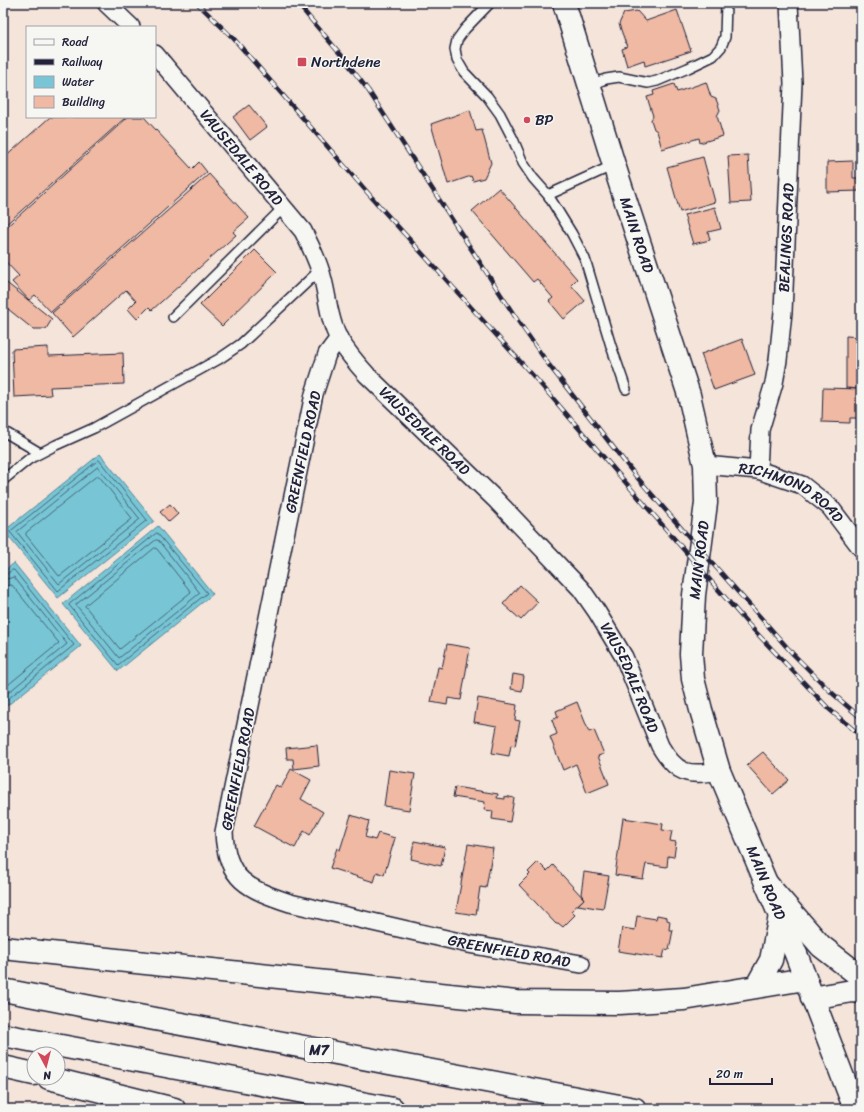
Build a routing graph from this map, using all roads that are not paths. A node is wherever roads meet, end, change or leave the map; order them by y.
1 (106, 3) edge
2 (490, 3) edge
3 (564, 3) edge
4 (726, 3) edge
5 (789, 3) edge
6 (130, 26) edge
7 (156, 55) edge
8 (589, 85) junction
9 (614, 165) junction
10 (548, 195) junction
11 (284, 207) junction
12 (320, 270) junction
13 (173, 317) dead end
14 (339, 338) junction
15 (626, 389) dead end
16 (3, 431) edge
17 (40, 453) junction
18 (705, 465) junction
19 (758, 470) junction
20 (3, 480) edge
21 (861, 548) edge
22 (719, 771) junction
23 (766, 883) junction
24 (780, 916) junction
25 (3, 948) edge
26 (581, 964) dead end
27 (861, 977) edge
28 (756, 987) junction
29 (809, 988) junction
30 (3, 990) edge
31 (861, 992) edge
32 (3, 1034) edge
33 (3, 1067) edge
34 (26, 1072) edge
35 (66, 1082) edge
36 (174, 1109) edge
37 (394, 1109) edge
38 (635, 1109) edge
39 (855, 1109) edge

1 - 6 street
2 - 10 lane
3 - 8 main road, MAIN ROAD
4 - 8 lane
5 - 19 street, BEALINGS ROAD
7 - 11 street, VAUSEDALE ROAD
8 - 9 main road, MAIN ROAD
9 - 10 lane
9 - 18 main road, MAIN ROAD
10 - 15 lane
11 - 12 street, VAUSEDALE ROAD
11 - 13 lane
12 - 14 street, VAUSEDALE ROAD
12 - 17 lane
14 - 22 street, VAUSEDALE ROAD
14 - 26 street, GREENFIELD ROAD
16 - 17 lane
17 - 20 lane
18 - 19 street, RICHMOND ROAD
18 - 22 main road, MAIN ROAD
19 - 21 street, RICHMOND ROAD
22 - 23 main road, MAIN ROAD
23 - 24 main road, MAIN ROAD
23 - 27 main road
24 - 28 main road
24 - 29 main road, MAIN ROAD
25 - 28 main road
28 - 29 main road
29 - 31 main road
29 - 39 main road, MAIN ROAD
30 - 38 main road, M7
32 - 37 main road
33 - 34 main road
35 - 36 main road

